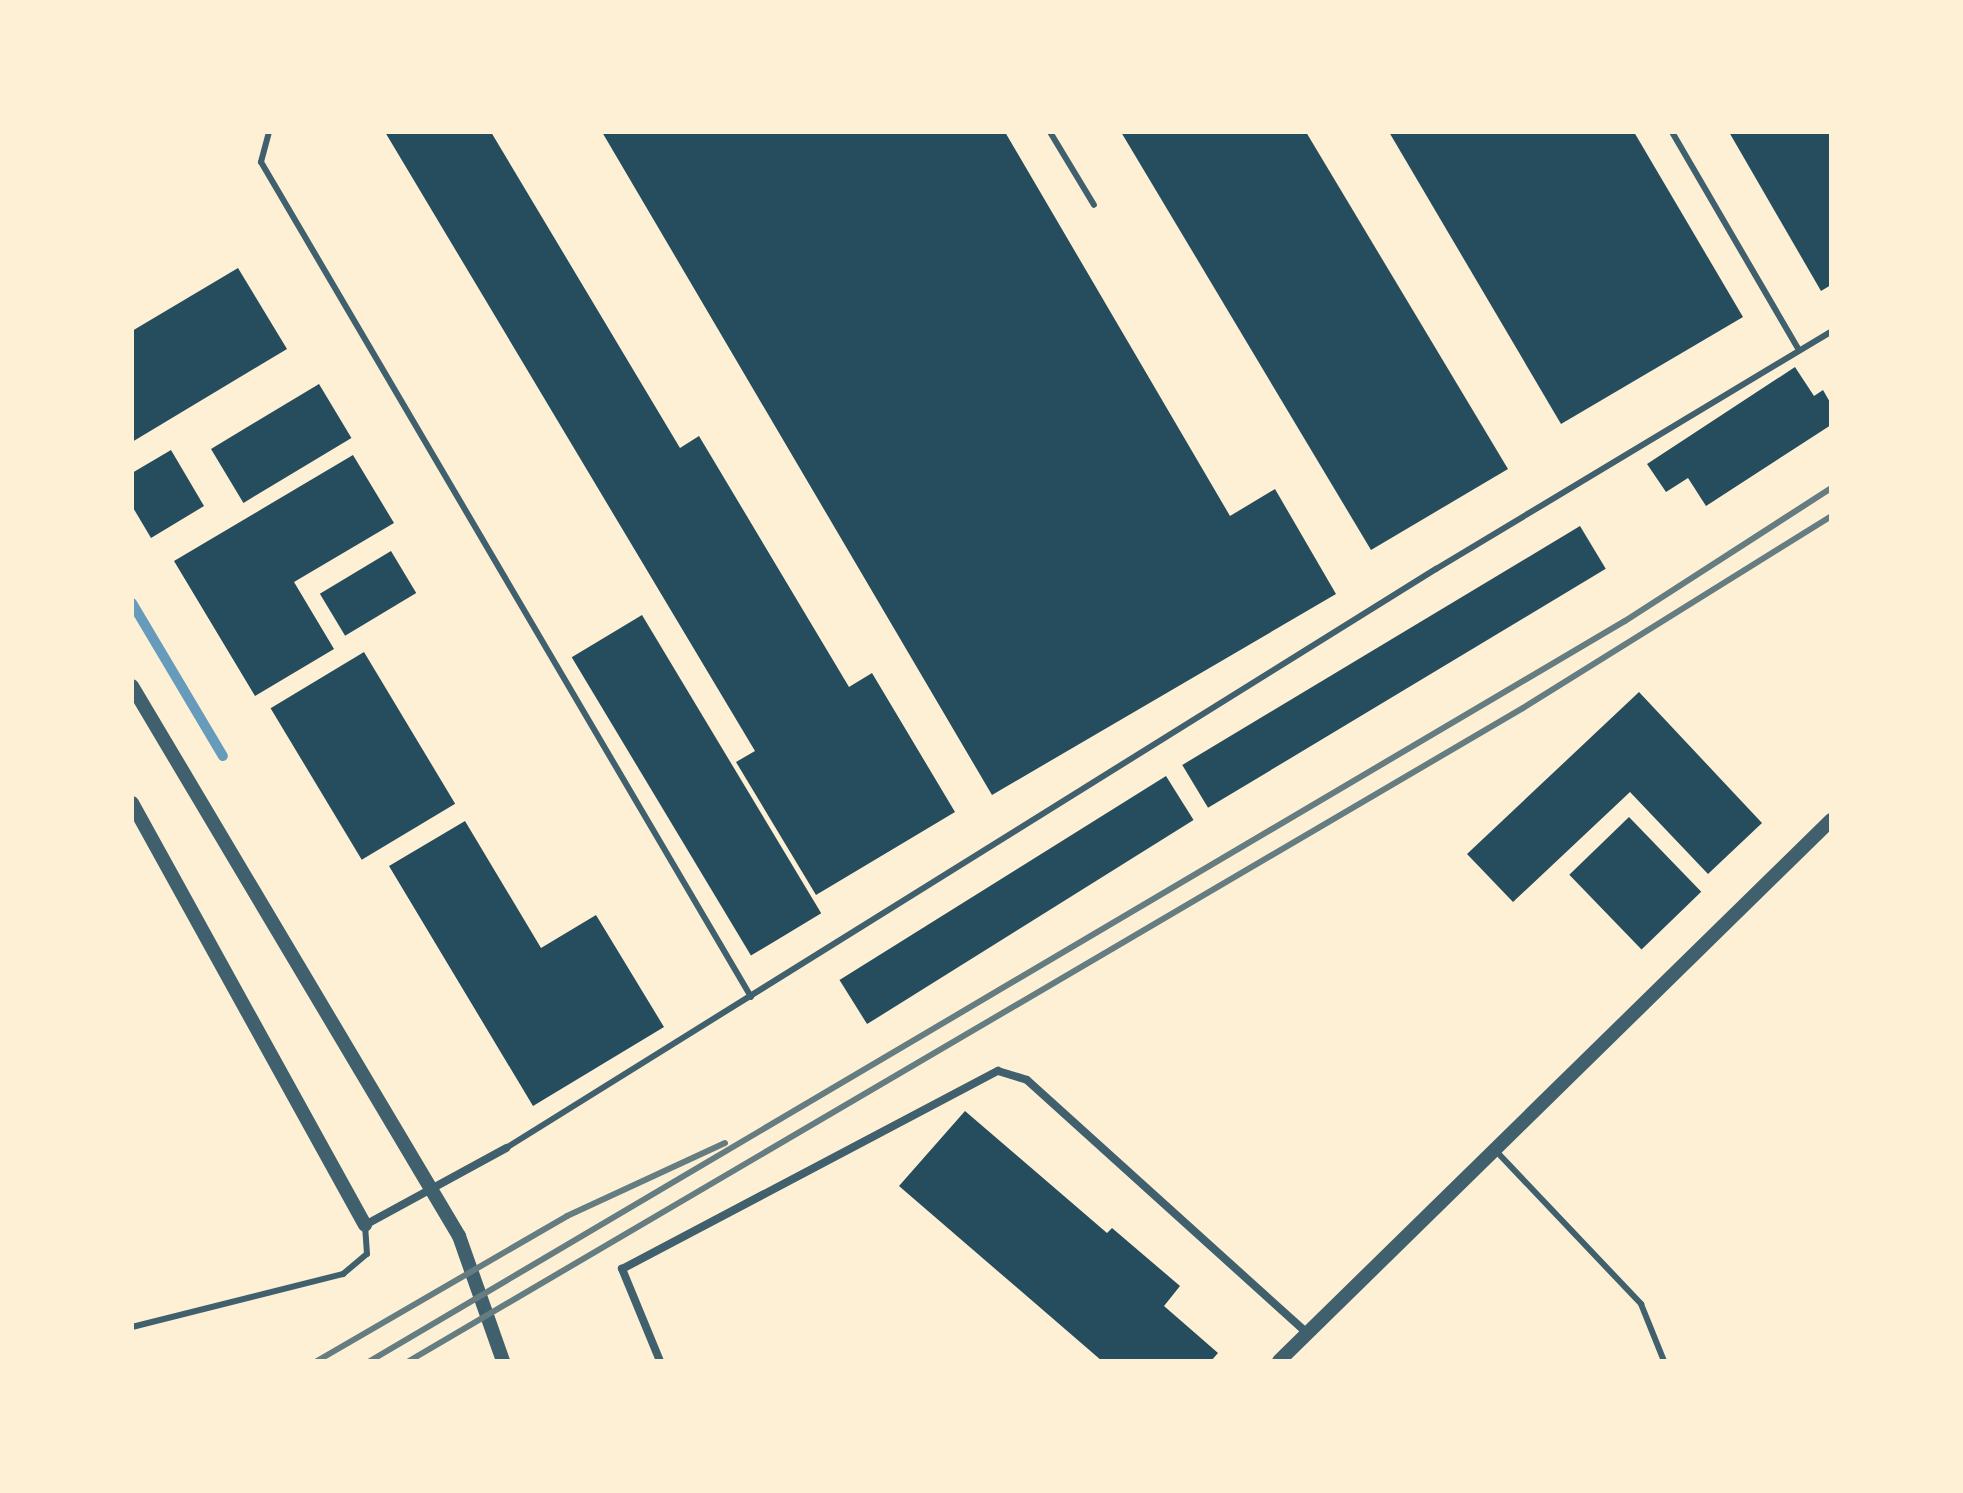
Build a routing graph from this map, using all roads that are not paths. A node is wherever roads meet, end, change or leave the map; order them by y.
1 (269, 132) edge
2 (1050, 132) edge
3 (1672, 132) edge
4 (1094, 205) dead end
5 (1831, 332) edge
6 (1799, 350) junction
7 (132, 686) edge
8 (132, 803) edge
9 (1831, 820) edge
10 (751, 997) junction
11 (506, 1148) joint
12 (1496, 1151) junction
13 (365, 1225) junction
14 (132, 1327) edge
15 (1308, 1334) junction
16 (503, 1361) edge
17 (660, 1361) edge
18 (1279, 1361) edge
19 (1664, 1361) edge

1 - 10 lane
2 - 4 lane
3 - 6 lane
5 - 6 lane
6 - 10 lane
7 - 16 street
8 - 13 street
9 - 12 street
10 - 11 lane
11 - 13 street
12 - 15 street
12 - 19 lane
13 - 14 lane
15 - 17 street
15 - 18 street

